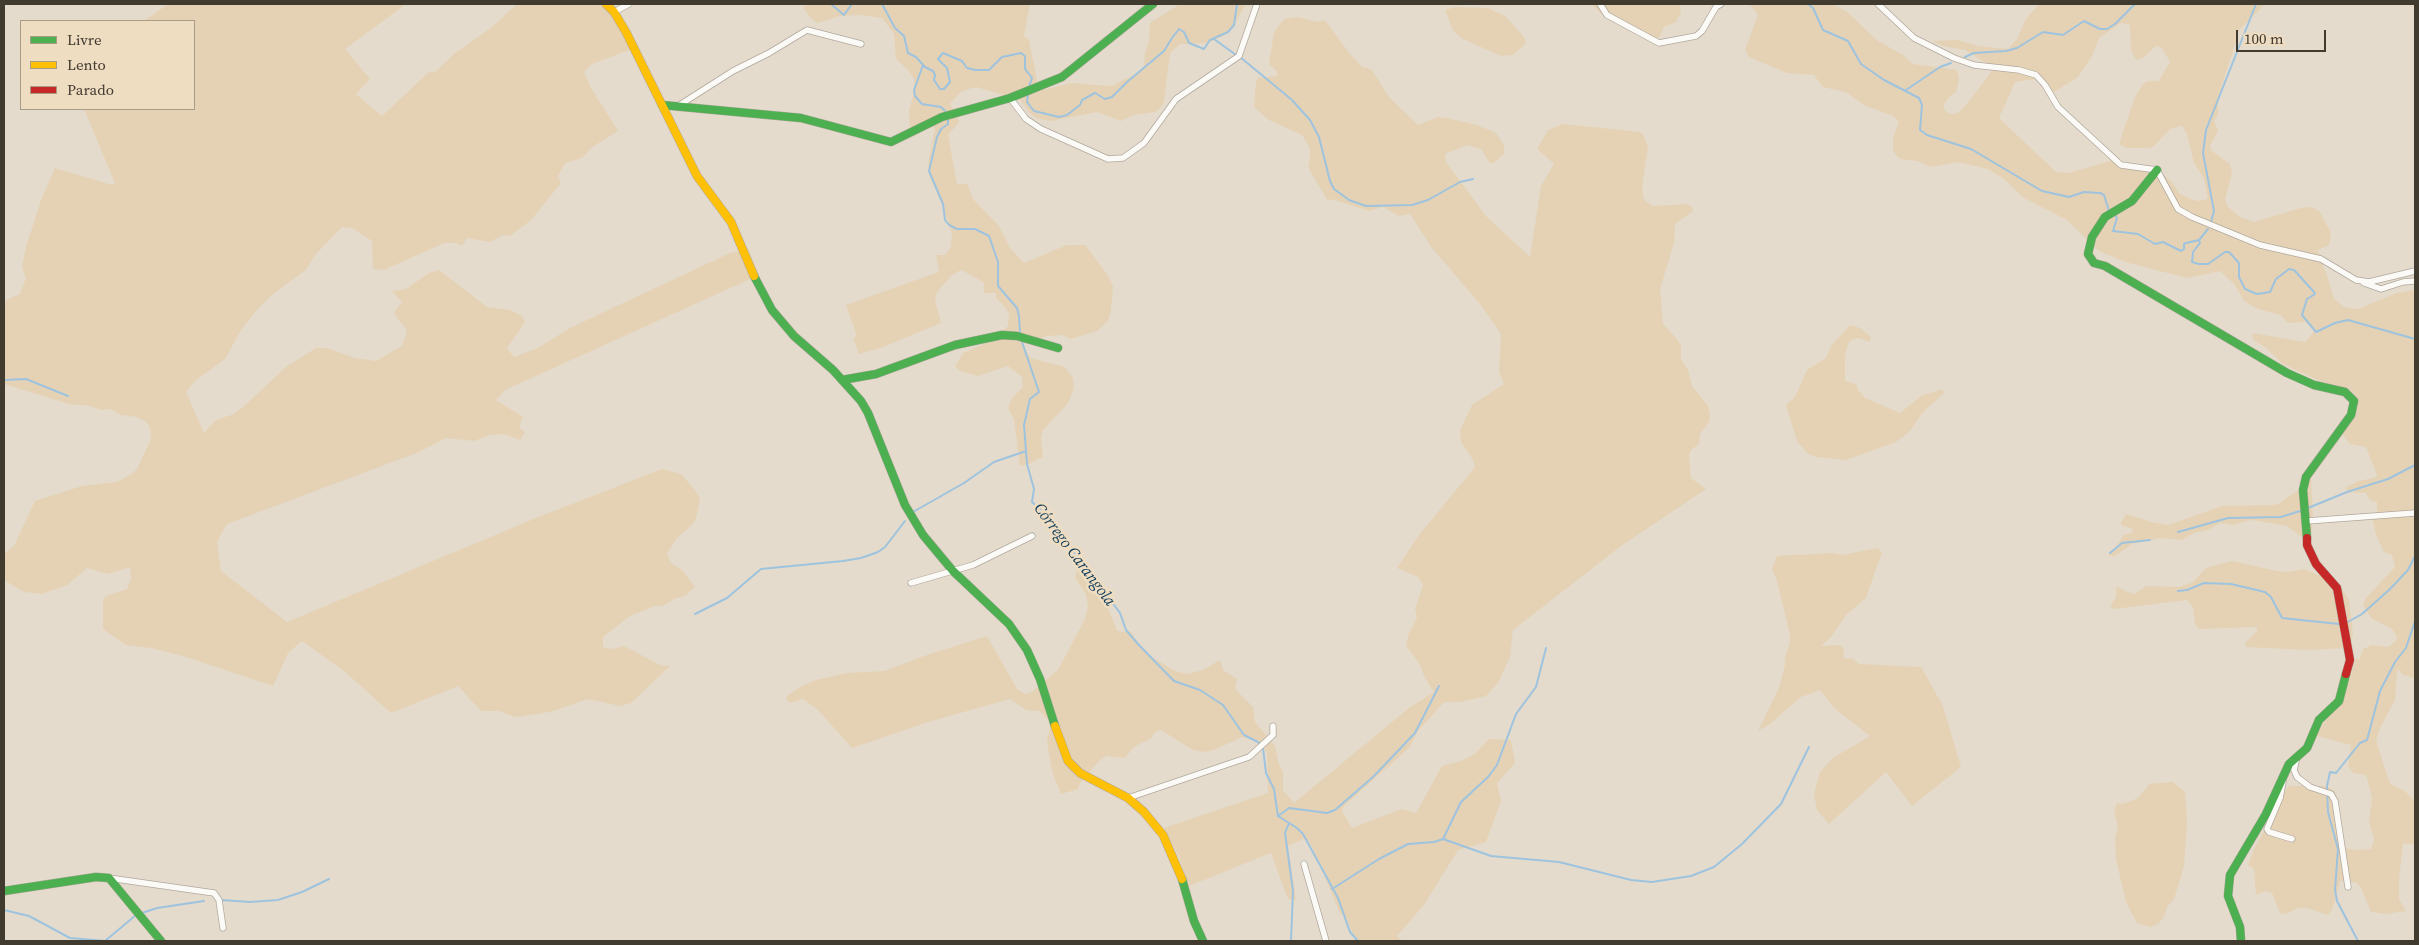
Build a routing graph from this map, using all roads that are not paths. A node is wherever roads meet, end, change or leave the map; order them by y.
1 (606, 4) edge
2 (629, 4) edge
3 (1153, 4) edge
4 (1257, 4) edge
5 (1600, 4) edge
6 (1721, 4) edge
7 (1878, 4) edge
8 (614, 12) junction
9 (861, 44) dead end
10 (1010, 98) junction
11 (662, 105) junction
12 (678, 106) junction
13 (2156, 170) junction
14 (2415, 271) edge
15 (2360, 281) junction
16 (2415, 281) edge
17 (1058, 348) dead end
18 (842, 380) junction
19 (2415, 513) edge
20 (2307, 521) junction
21 (1032, 536) dead end
22 (953, 571) junction
23 (911, 583) dead end
24 (1273, 726) dead end
25 (2297, 757) junction
26 (2284, 778) junction
27 (1128, 798) junction
28 (2292, 839) dead end
29 (1304, 864) dead end
30 (109, 878) junction
31 (2348, 887) dead end
32 (4, 891) edge
33 (223, 928) dead end
34 (161, 941) edge
35 (1203, 941) edge
36 (1326, 941) edge
37 (2241, 941) edge

1 - 8 street
2 - 8 street
3 - 10 street
4 - 10 street
5 - 6 street
7 - 13 street
8 - 11 street
9 - 12 street
10 - 12 street
11 - 12 street
11 - 18 street
13 - 15 street
13 - 20 street
14 - 15 street
15 - 16 street
17 - 18 street
18 - 22 street
19 - 20 street
20 - 25 street
21 - 22 street
22 - 23 street
22 - 27 street
24 - 27 street
25 - 26 street
25 - 31 street
26 - 28 street
26 - 37 street
27 - 35 street
29 - 36 street
30 - 32 street
30 - 33 street
30 - 34 street

